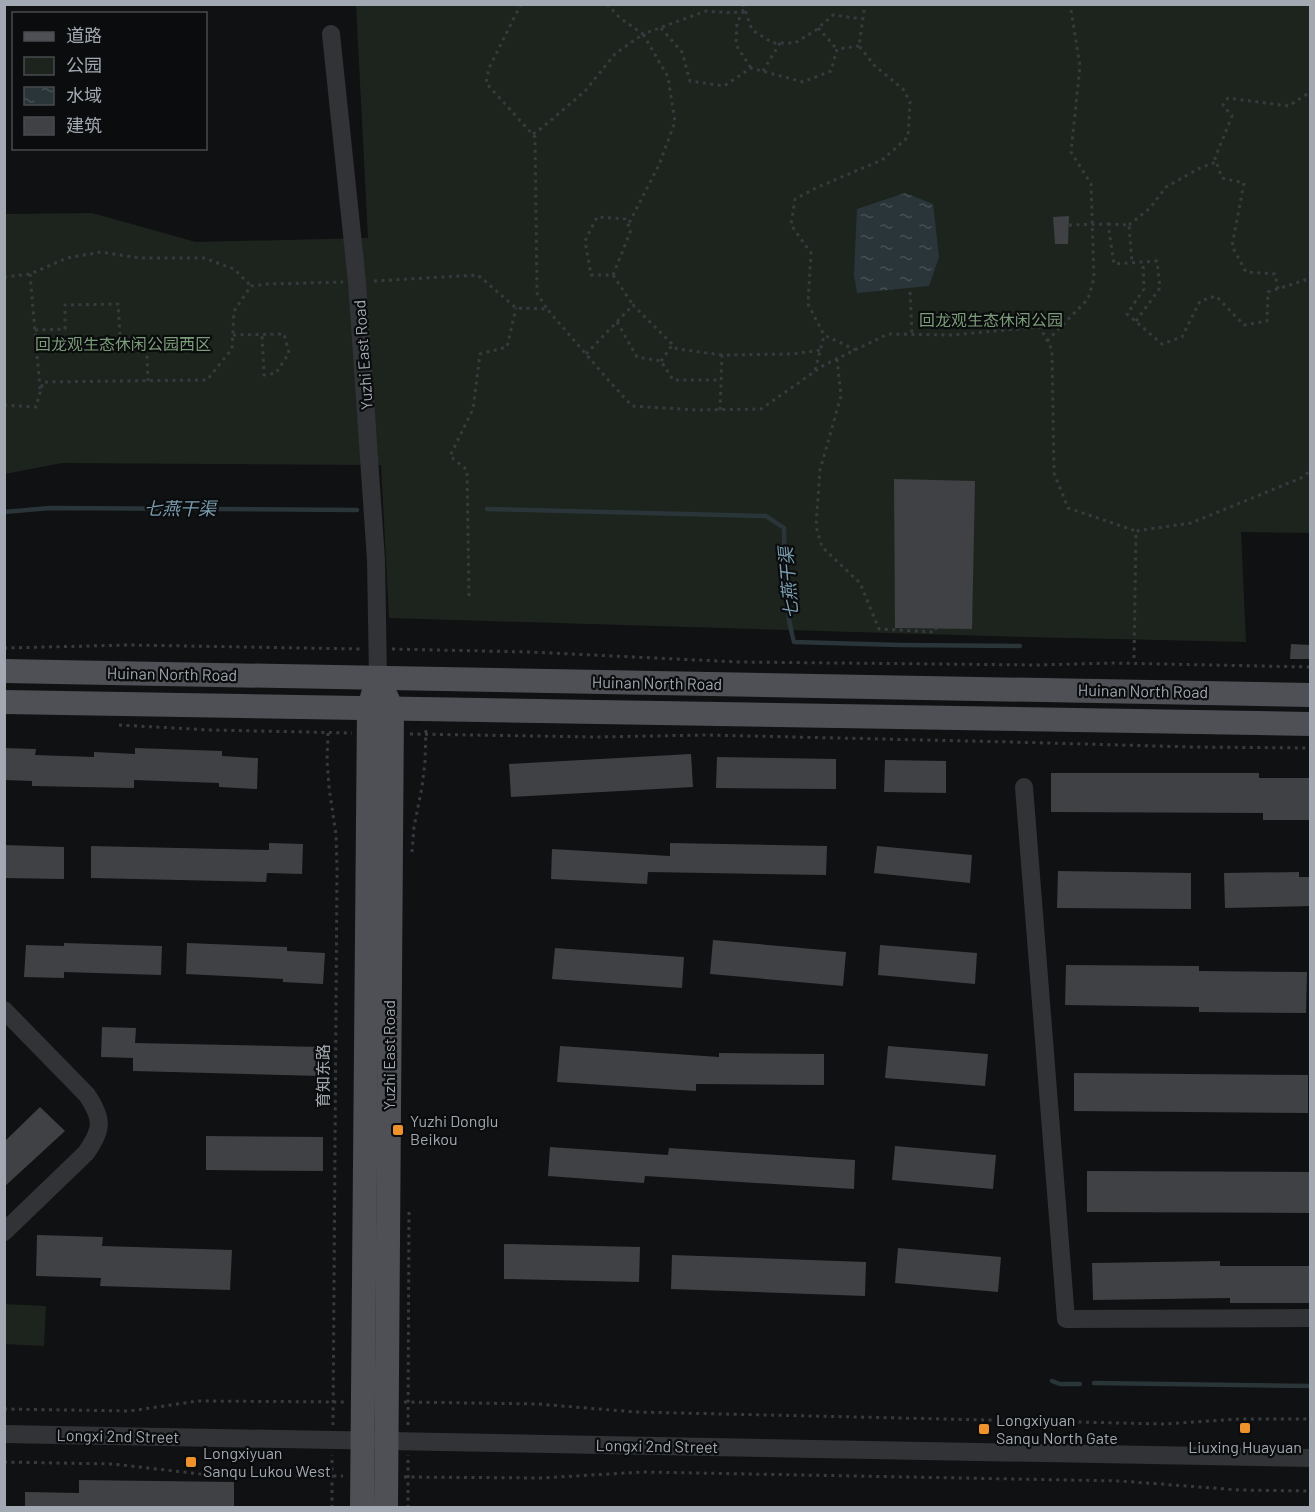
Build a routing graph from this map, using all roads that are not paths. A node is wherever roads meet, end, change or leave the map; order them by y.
1 (331, 34) dead end
2 (4, 671) edge
3 (378, 678) junction
4 (1311, 694) edge
5 (4, 702) edge
6 (380, 709) junction
7 (1311, 724) edge
8 (1024, 788) dead end
9 (4, 1010) edge
10 (4, 1232) edge
11 (1311, 1318) edge
12 (4, 1434) edge
13 (363, 1441) junction
14 (386, 1441) junction
15 (1311, 1458) edge
16 (362, 1508) edge
17 (386, 1508) edge

1 - 3 street, Yuzhi East Road
2 - 3 main road, Huinan North Road
3 - 4 main road, Huinan North Road
3 - 6 main road, Yuzhi East Road
5 - 6 main road, Huinan North Road
6 - 7 main road, Huinan North Road
6 - 13 main road, Yuzhi East Road
6 - 14 main road, Yuzhi East Road
8 - 11 street
9 - 10 street
12 - 13 street, Longxi 2nd Street
13 - 14 street, Longxi 2nd Street
13 - 16 main road, Yuzhi East Road
14 - 15 street, Longxi 2nd Street
14 - 17 main road, Yuzhi East Road

